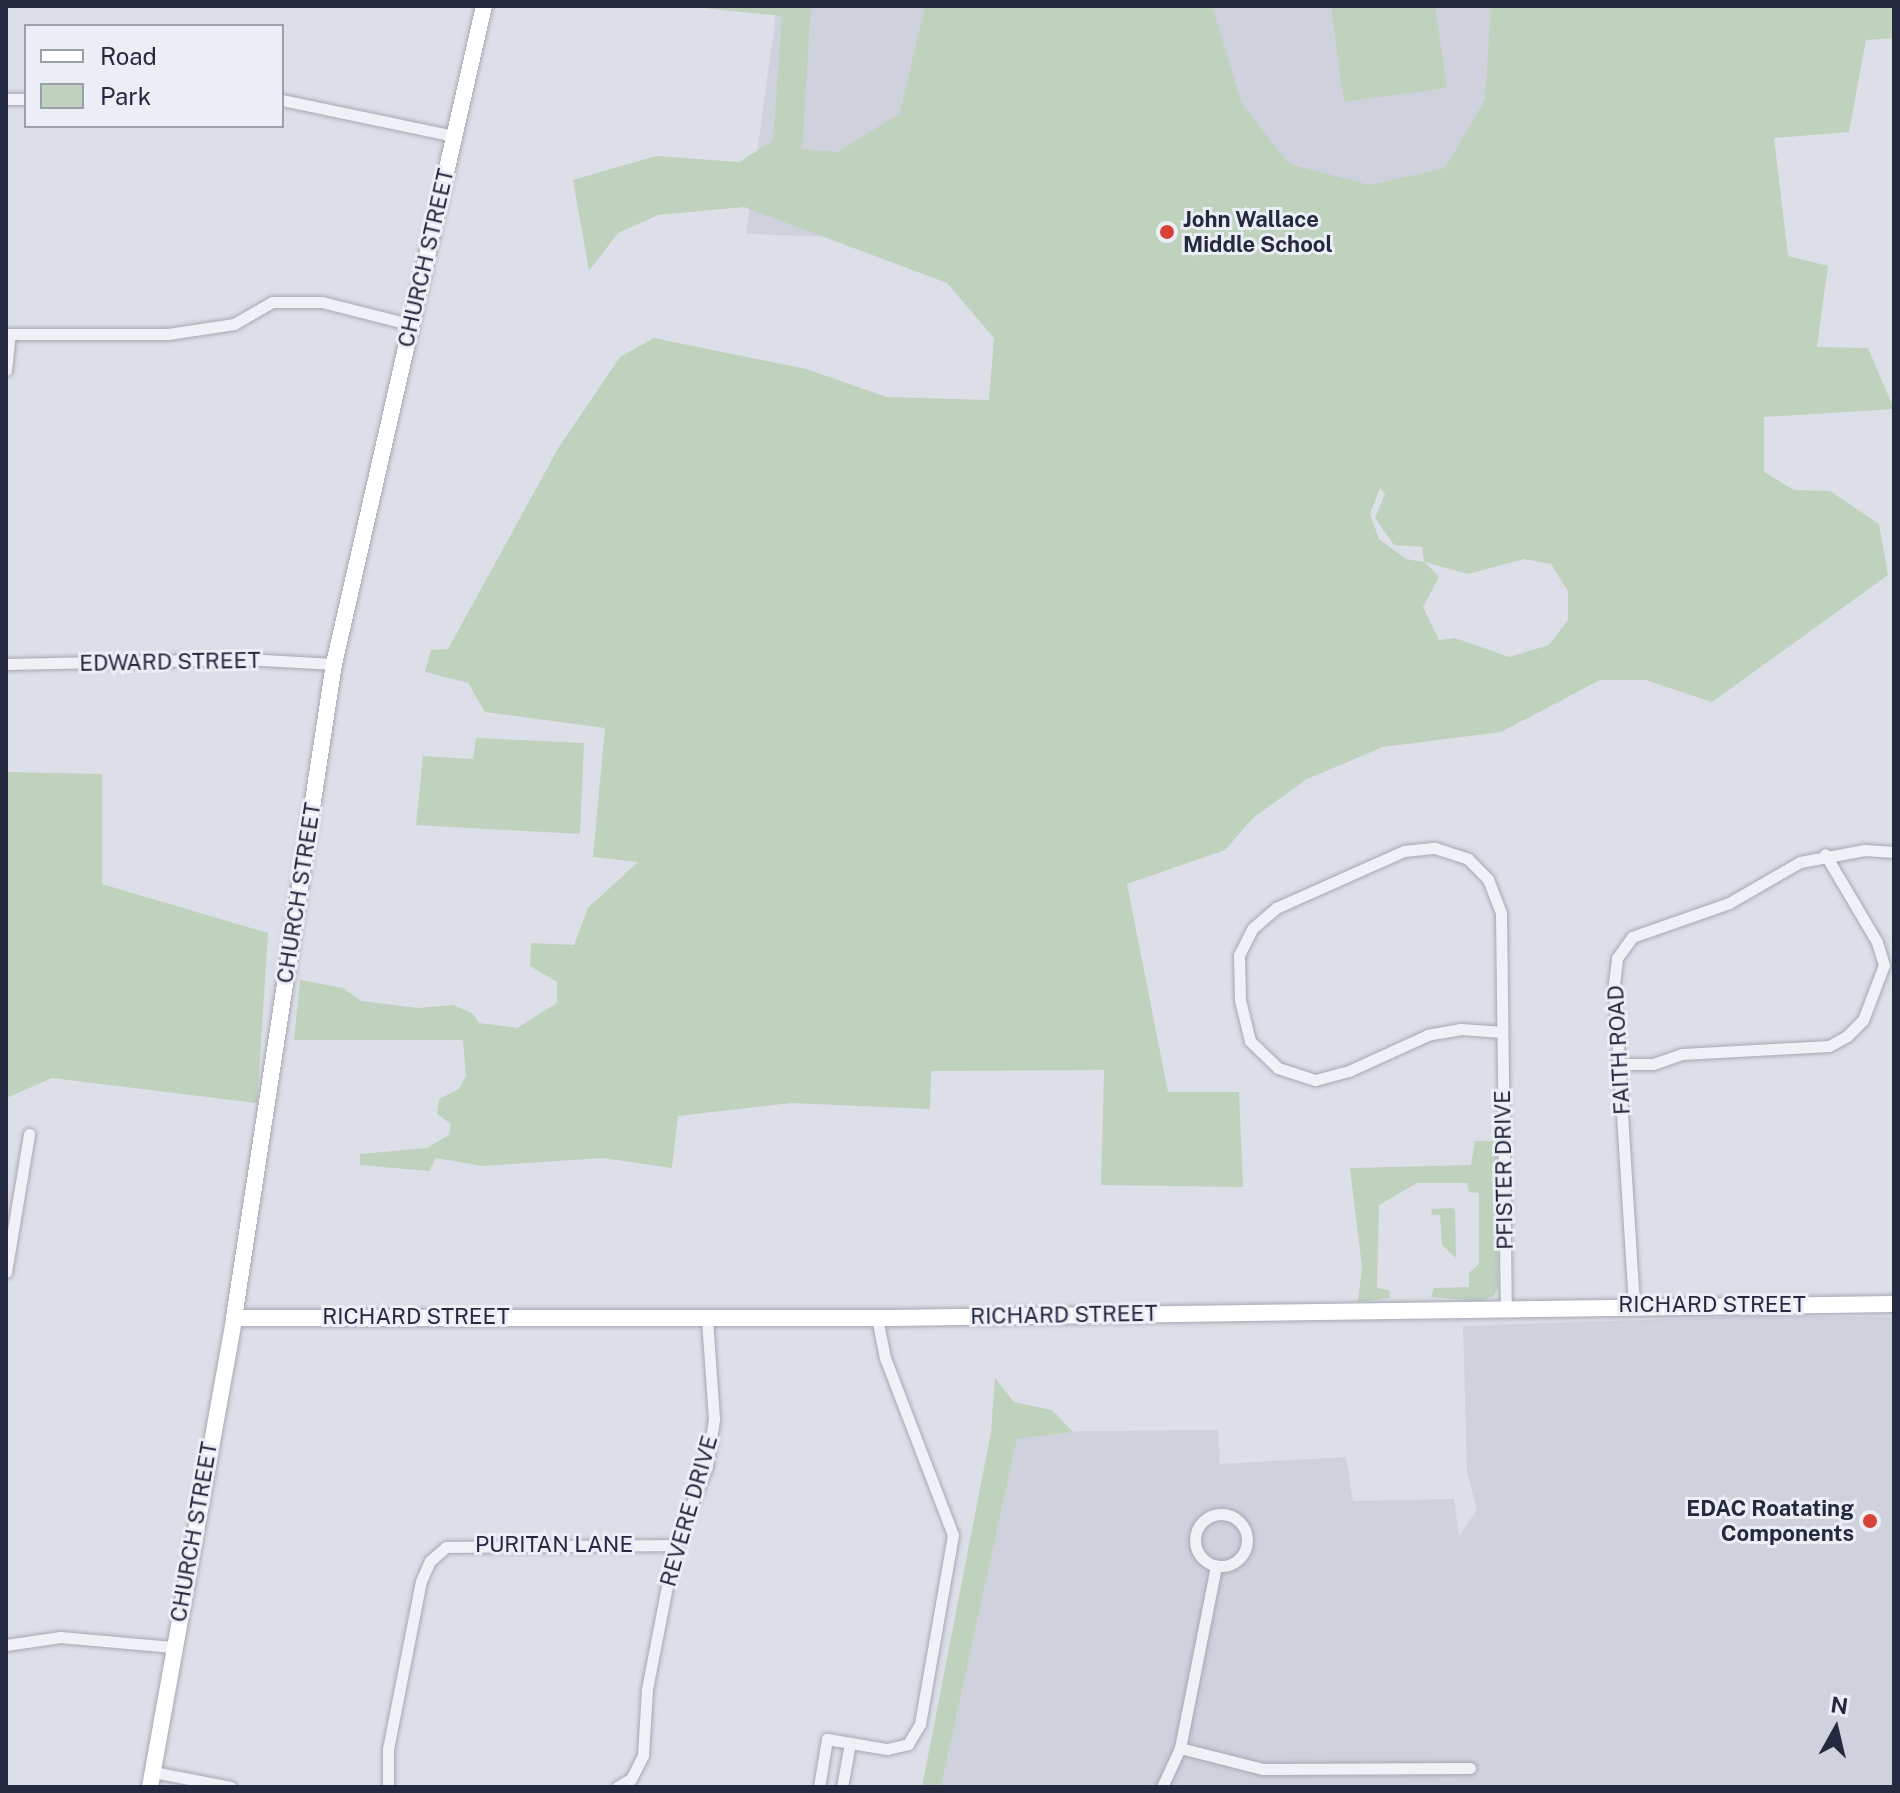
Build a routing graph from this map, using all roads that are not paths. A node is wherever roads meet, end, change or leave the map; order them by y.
1 (484, 6) edge
2 (284, 100) edge
3 (455, 136) junction
4 (409, 324) junction
5 (8, 334) edge
6 (6, 370) edge
7 (6, 664) edge
8 (334, 664) junction
9 (1894, 852) edge
10 (1825, 854) junction
11 (1502, 1032) junction
12 (1618, 1064) junction
13 (29, 1134) dead end
14 (10, 1232) edge
15 (6, 1272) edge
16 (1894, 1304) edge
17 (1634, 1305) junction
18 (1506, 1309) junction
19 (234, 1318) junction
20 (707, 1318) junction
21 (877, 1318) junction
22 (675, 1545) junction
23 (1216, 1566) junction
24 (6, 1645) edge
25 (173, 1647) junction
26 (850, 1743) junction
27 (1180, 1748) junction
28 (1470, 1768) dead end
29 (151, 1780) edge
30 (231, 1787) edge
31 (388, 1787) edge
32 (617, 1787) edge
33 (819, 1787) edge
34 (842, 1787) edge
35 (1162, 1787) edge

1 - 3 street, CHURCH STREET
2 - 3 street
3 - 4 street, CHURCH STREET
4 - 5 street
4 - 8 street, CHURCH STREET
5 - 6 street
7 - 8 street, EDWARD STREET
8 - 19 street, CHURCH STREET
9 - 10 street, FAITH ROAD
10 - 12 street, FAITH ROAD
10 - 12 street
11 - 11 street, PFISTER DRIVE
11 - 18 street, PFISTER DRIVE
12 - 17 street, FAITH ROAD
13 - 14 street
14 - 15 street
16 - 17 street, RICHARD STREET
17 - 18 street, RICHARD STREET
18 - 21 street, RICHARD STREET
19 - 20 street, RICHARD STREET
19 - 25 street, CHURCH STREET
20 - 21 street, RICHARD STREET
20 - 22 street, REVERE DRIVE
21 - 26 street
22 - 31 street, PURITAN LANE
22 - 32 street, REVERE DRIVE
23 - 23 street
23 - 27 street
24 - 25 street
25 - 29 street, CHURCH STREET
26 - 33 street
26 - 34 street
27 - 28 street
27 - 35 street
29 - 30 street

